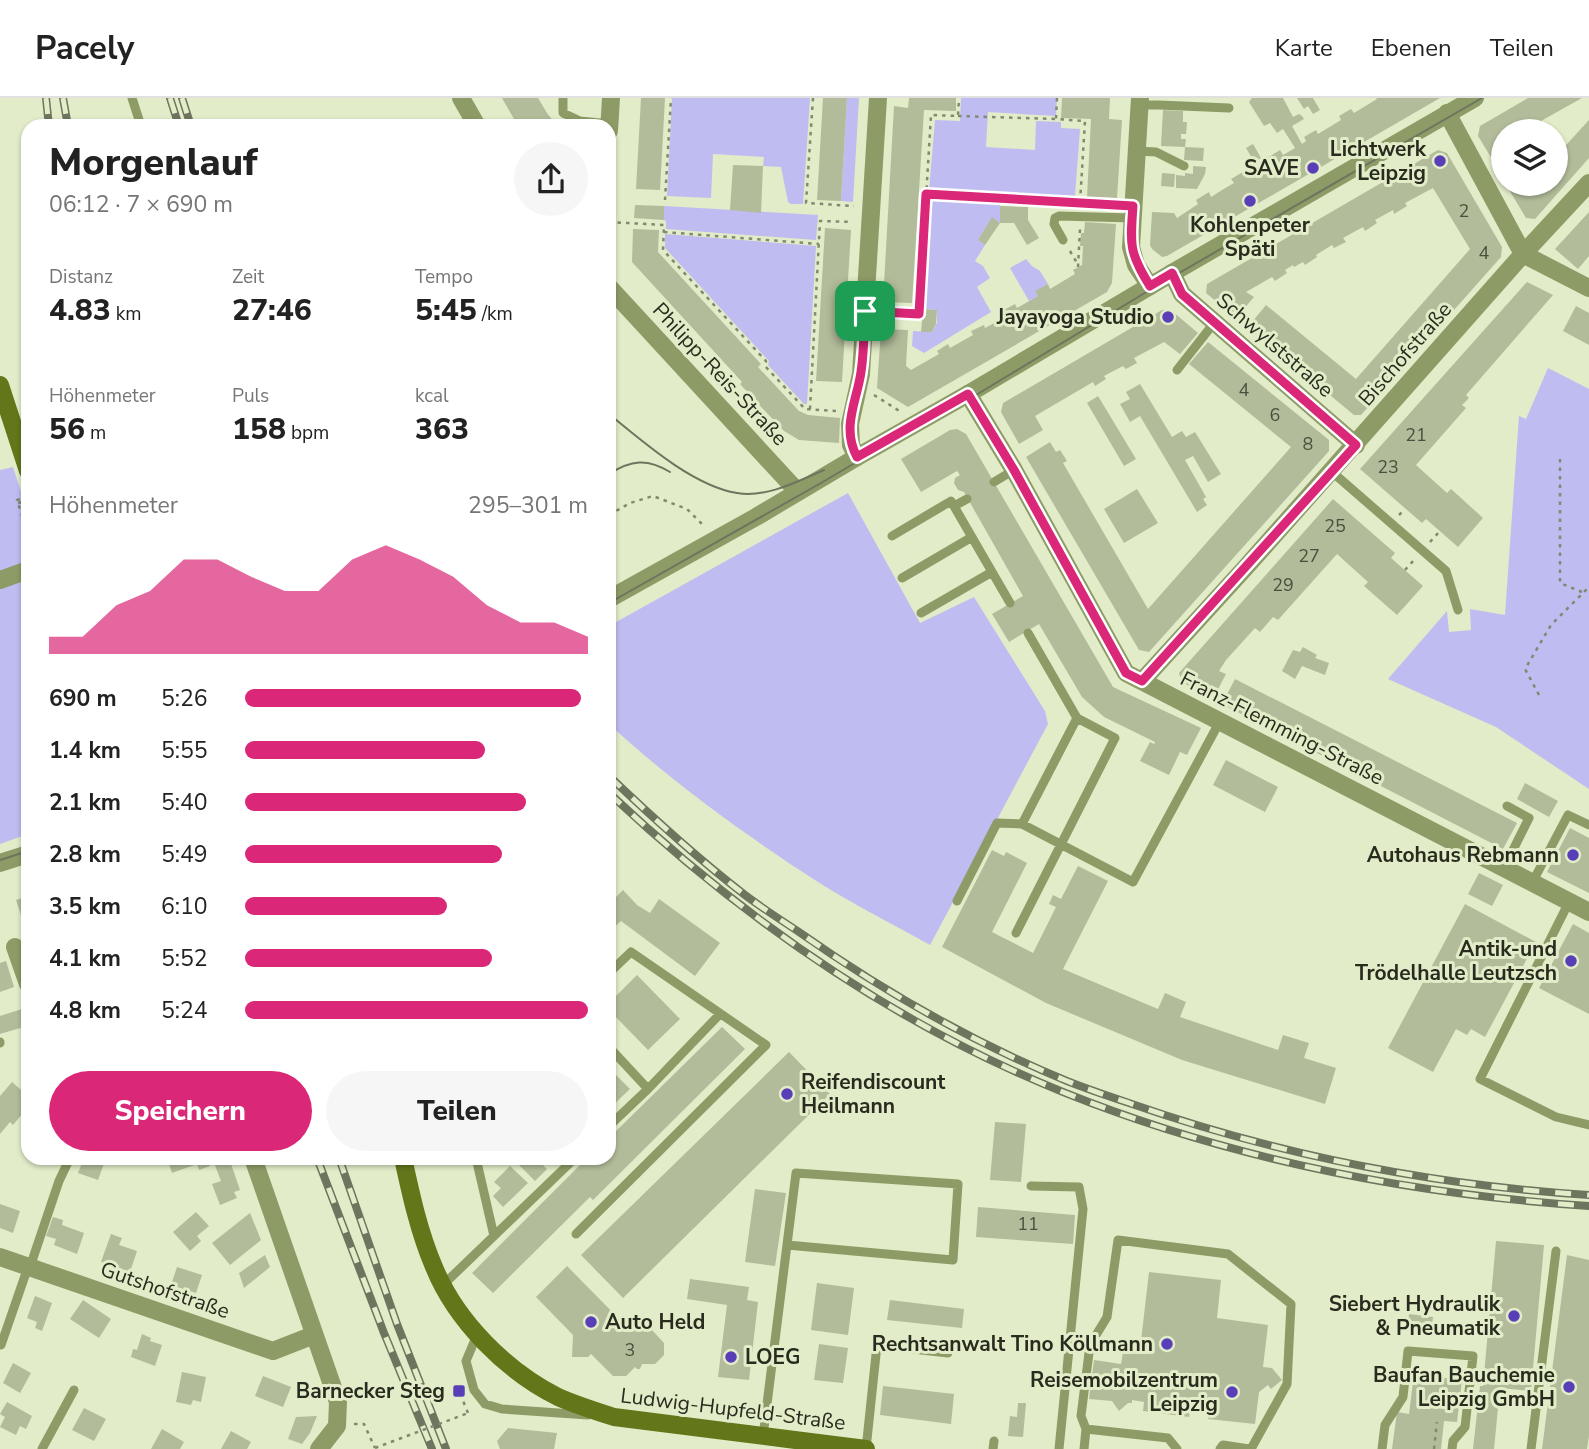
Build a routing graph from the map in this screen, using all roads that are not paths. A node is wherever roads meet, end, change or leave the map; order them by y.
1 (132, 98) edge
2 (461, 98) edge
3 (563, 98) edge
4 (611, 98) edge
5 (878, 98) edge
6 (1475, 98) edge
7 (1140, 102) edge
8 (1229, 108) dead end
9 (1447, 113) junction
10 (139, 119) edge
11 (473, 119) edge
12 (576, 119) edge
13 (610, 119) edge
14 (1137, 151) junction
15 (1184, 166) dead end
16 (1589, 183) edge
17 (1128, 210) junction
18 (1063, 240) dead end
19 (1523, 254) junction
20 (1172, 273) junction
21 (1150, 286) junction
22 (1589, 288) edge
23 (616, 295) edge
24 (1214, 323) junction
25 (1177, 370) dead end
26 (0, 385) edge
27 (968, 394) junction
28 (1356, 445) junction
29 (21, 450) edge
30 (857, 457) junction
31 (1014, 470) junction
32 (1331, 471) junction
33 (994, 482) dead end
34 (798, 492) junction
35 (967, 499) dead end
36 (954, 506) junction
37 (892, 537) dead end
38 (972, 537) junction
39 (21, 572) edge
40 (992, 572) junction
41 (902, 578) dead end
42 (0, 580) edge
43 (616, 596) edge
44 (1010, 603) dead end
45 (1458, 610) dead end
46 (922, 613) dead end
47 (1028, 632) dead end
48 (1142, 681) junction
49 (1077, 718) junction
50 (1220, 721) junction
51 (1507, 807) dead end
52 (1023, 824) junction
53 (1589, 825) edge
54 (1061, 844) junction
55 (21, 856) edge
56 (0, 863) edge
57 (1504, 868) junction
58 (1532, 883) junction
59 (957, 901) dead end
60 (1569, 902) junction
61 (1589, 912) edge
62 (1016, 933) dead end
63 (15, 947) dead end
64 (21, 964) edge
65 (616, 966) edge
66 (720, 1014) junction
67 (616, 1055) edge
68 (648, 1089) junction
69 (616, 1119) edge
70 (1589, 1125) edge
71 (67, 1165) edge
72 (255, 1165) edge
73 (405, 1165) edge
74 (478, 1165) edge
75 (568, 1165) edge
76 (1031, 1186) dead end
77 (576, 1234) dead end
78 (494, 1236) junction
79 (787, 1245) junction
80 (1556, 1251) dead end
81 (0, 1257) edge
82 (29, 1267) junction
83 (443, 1285) junction
84 (314, 1335) junction
85 (477, 1335) junction
86 (1, 1345) edge
87 (948, 1353) dead end
88 (75, 1390) dead end
89 (614, 1417) junction
90 (1087, 1429) junction
91 (764, 1441) edge
92 (1385, 1448) edge
93 (42, 1449) edge
94 (319, 1449) edge
95 (866, 1449) edge
96 (1059, 1449) edge
97 (1084, 1449) edge
98 (1177, 1449) edge
99 (1220, 1449) edge
100 (1250, 1449) edge
101 (1452, 1449) edge
102 (1531, 1449) edge

1 - 10 lane
2 - 11 street
3 - 12 lane
4 - 13 street
5 - 30 street
6 - 9 street
7 - 8 lane
7 - 14 street
9 - 19 street
9 - 20 street
14 - 15 lane
14 - 17 street
16 - 19 street, Bischofstraße
17 - 18 lane
17 - 21 street
19 - 22 street
19 - 28 street, Bischofstraße
20 - 21 street
20 - 24 street, Schwylststraße
21 - 27 street
23 - 34 street, Philipp-Reis-Straße
24 - 25 lane
24 - 28 street, Schwylststraße
26 - 29 main road
27 - 30 street
27 - 31 street, Franz-Flemming-Straße
28 - 32 street, Bischofstraße
30 - 34 street
31 - 33 lane
31 - 48 street, Franz-Flemming-Straße
32 - 45 lane
32 - 48 street, Bischofstraße
34 - 43 street
35 - 36 lane
36 - 37 lane
36 - 38 lane
38 - 40 lane
38 - 41 lane
39 - 42 street
40 - 44 lane
40 - 46 lane
47 - 49 lane
48 - 50 street, Franz-Flemming-Straße
49 - 52 lane
49 - 54 lane
50 - 54 lane
50 - 57 street, Franz-Flemming-Straße
51 - 57 lane
52 - 54 lane
52 - 59 lane
53 - 58 lane
54 - 62 lane
55 - 56 street
57 - 58 street, Franz-Flemming-Straße
58 - 60 street, Franz-Flemming-Straße
60 - 61 street, Franz-Flemming-Straße
60 - 70 lane
63 - 64 street
65 - 66 lane
66 - 68 lane
66 - 77 lane
67 - 68 lane
68 - 69 lane
71 - 82 lane
72 - 84 street
73 - 83 main road, Ludwig-Hupfeld-Straße
74 - 78 lane
75 - 78 lane
76 - 96 lane
78 - 83 lane
79 - 79 lane
79 - 91 lane
80 - 102 lane
81 - 82 street, Gutshofstraße
82 - 84 street, Gutshofstraße
82 - 86 lane
83 - 85 main road, Ludwig-Hupfeld-Straße
84 - 94 street
85 - 89 main road, Ludwig-Hupfeld-Straße
85 - 89 lane
87 - 95 lane
88 - 93 lane
89 - 91 main road, Ludwig-Hupfeld-Straße
90 - 97 lane
90 - 98 lane
90 - 100 lane
91 - 95 main road, Ludwig-Hupfeld-Straße
92 - 101 lane
99 - 100 lane

